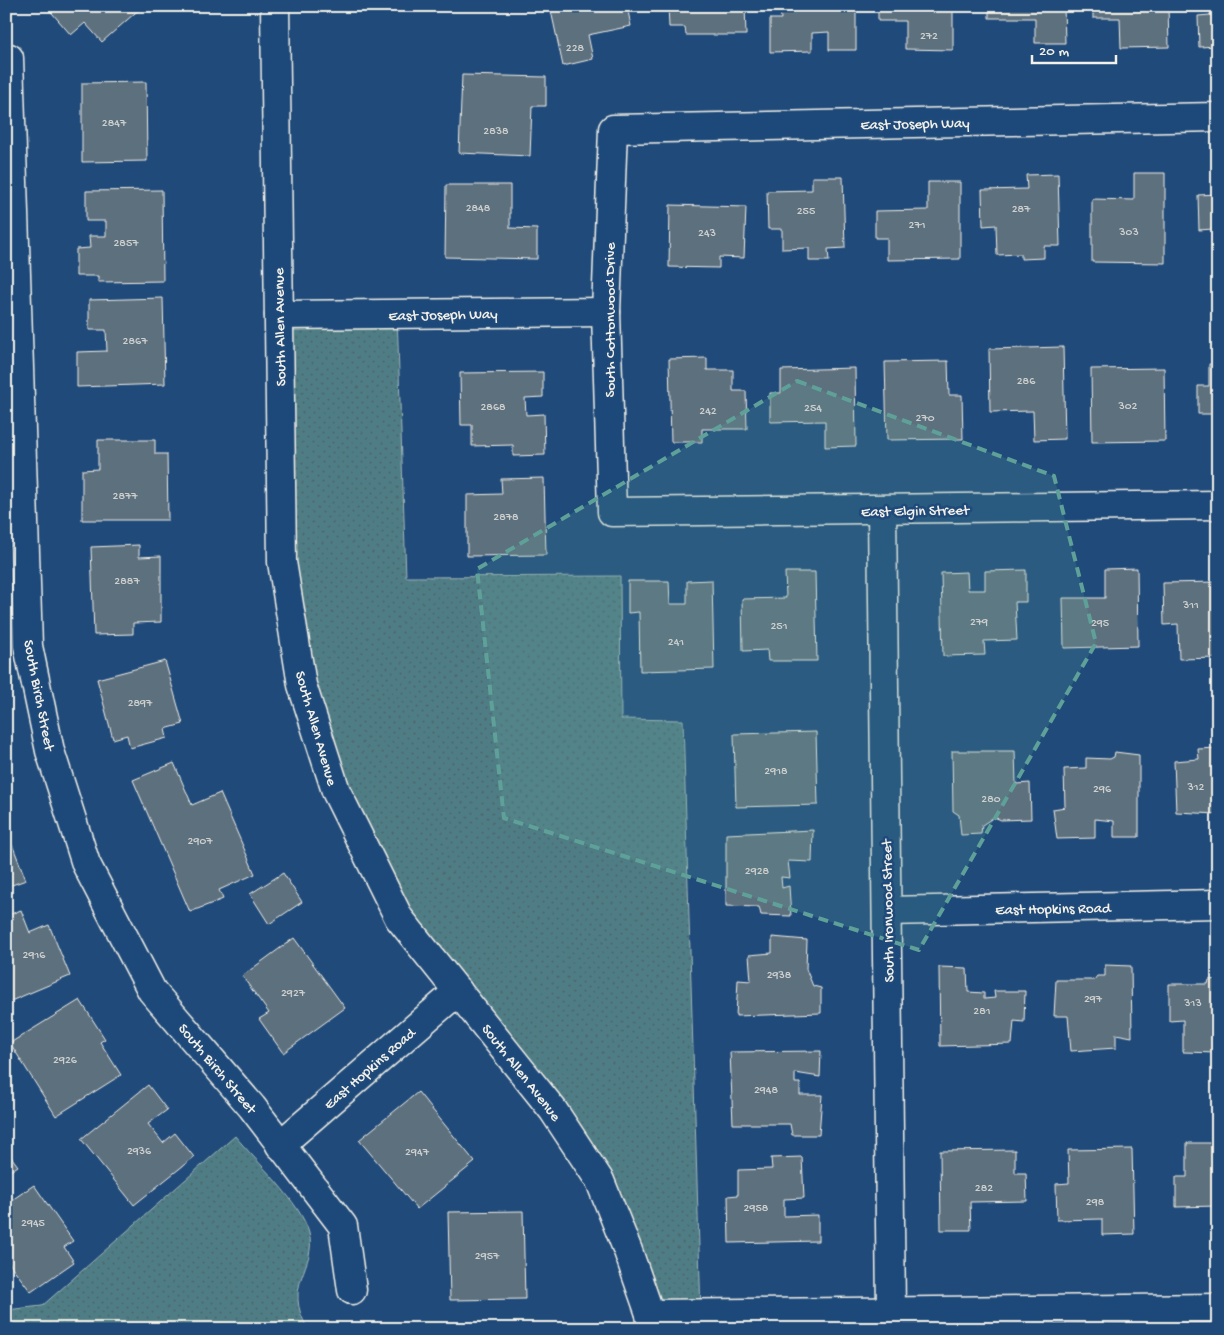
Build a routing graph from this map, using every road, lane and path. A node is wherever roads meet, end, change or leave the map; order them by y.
1 (275, 6) edge
2 (8, 58) edge
3 (1218, 117) edge
4 (613, 129) joint
5 (606, 312) junction
6 (279, 315) junction
7 (12, 411) edge
8 (1218, 505) edge
9 (882, 510) junction
10 (612, 512) joint
11 (1218, 904) edge
12 (887, 911) junction
13 (458, 991) junction
14 (280, 1145) junction
15 (352, 1290) dead end
16 (1218, 1308) edge
17 (891, 1311) junction
18 (651, 1321) edge

1 - 6 street, South Allen Avenue
2 - 7 street, South Birch Street
3 - 4 street, East Joseph Way
4 - 5 street, South Cottonwood Drive
5 - 6 street, East Joseph Way
5 - 10 street, South Cottonwood Drive
6 - 13 street, South Allen Avenue
7 - 14 street, South Birch Street
8 - 9 street, East Elgin Street
9 - 10 street, East Elgin Street
9 - 12 street, South Ironwood Street
11 - 12 street, East Hopkins Road
12 - 17 street, South Ironwood Street
13 - 14 street, East Hopkins Road
13 - 18 street, South Allen Avenue
14 - 15 street, South Birch Street
16 - 17 street
17 - 18 street

